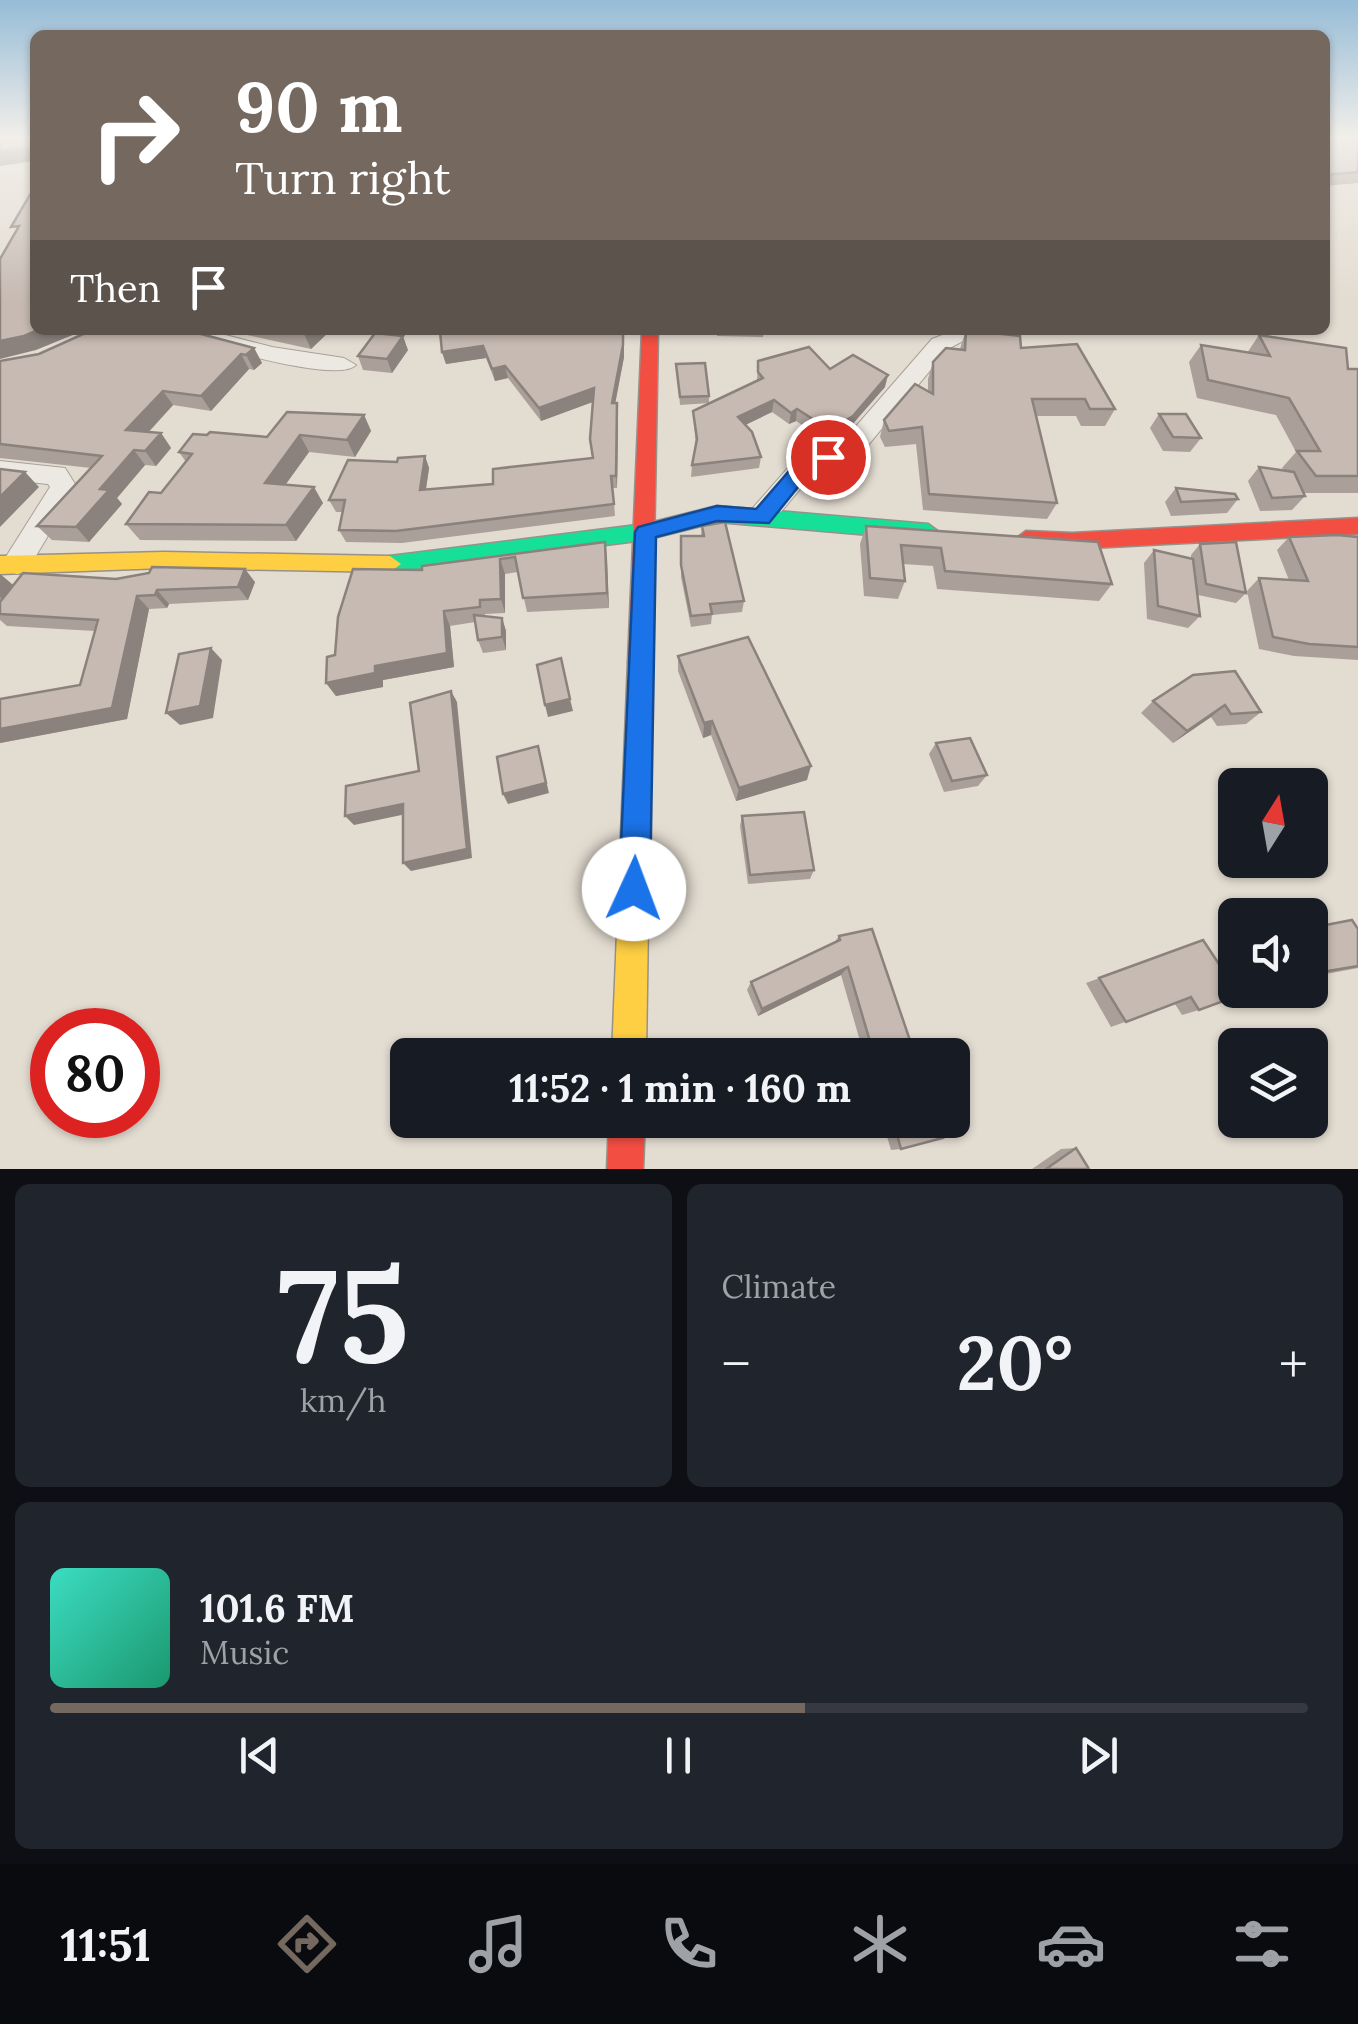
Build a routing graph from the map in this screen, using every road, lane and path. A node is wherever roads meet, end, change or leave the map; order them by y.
1 (200, 335) edge
2 (650, 335) edge
3 (962, 335) edge
4 (344, 364) dead end
5 (0, 470) edge
6 (762, 517) junction
7 (1358, 526) edge
8 (646, 532) junction
9 (946, 533) edge
10 (1000, 537) edge
11 (8, 564) edge
12 (630, 1038) edge
13 (626, 1138) edge
14 (625, 1169) edge

1 - 4 street
2 - 8 main road
3 - 6 street
5 - 11 street
6 - 8 main road
6 - 9 main road
7 - 10 main road
8 - 11 main road
8 - 12 main road
13 - 14 main road

